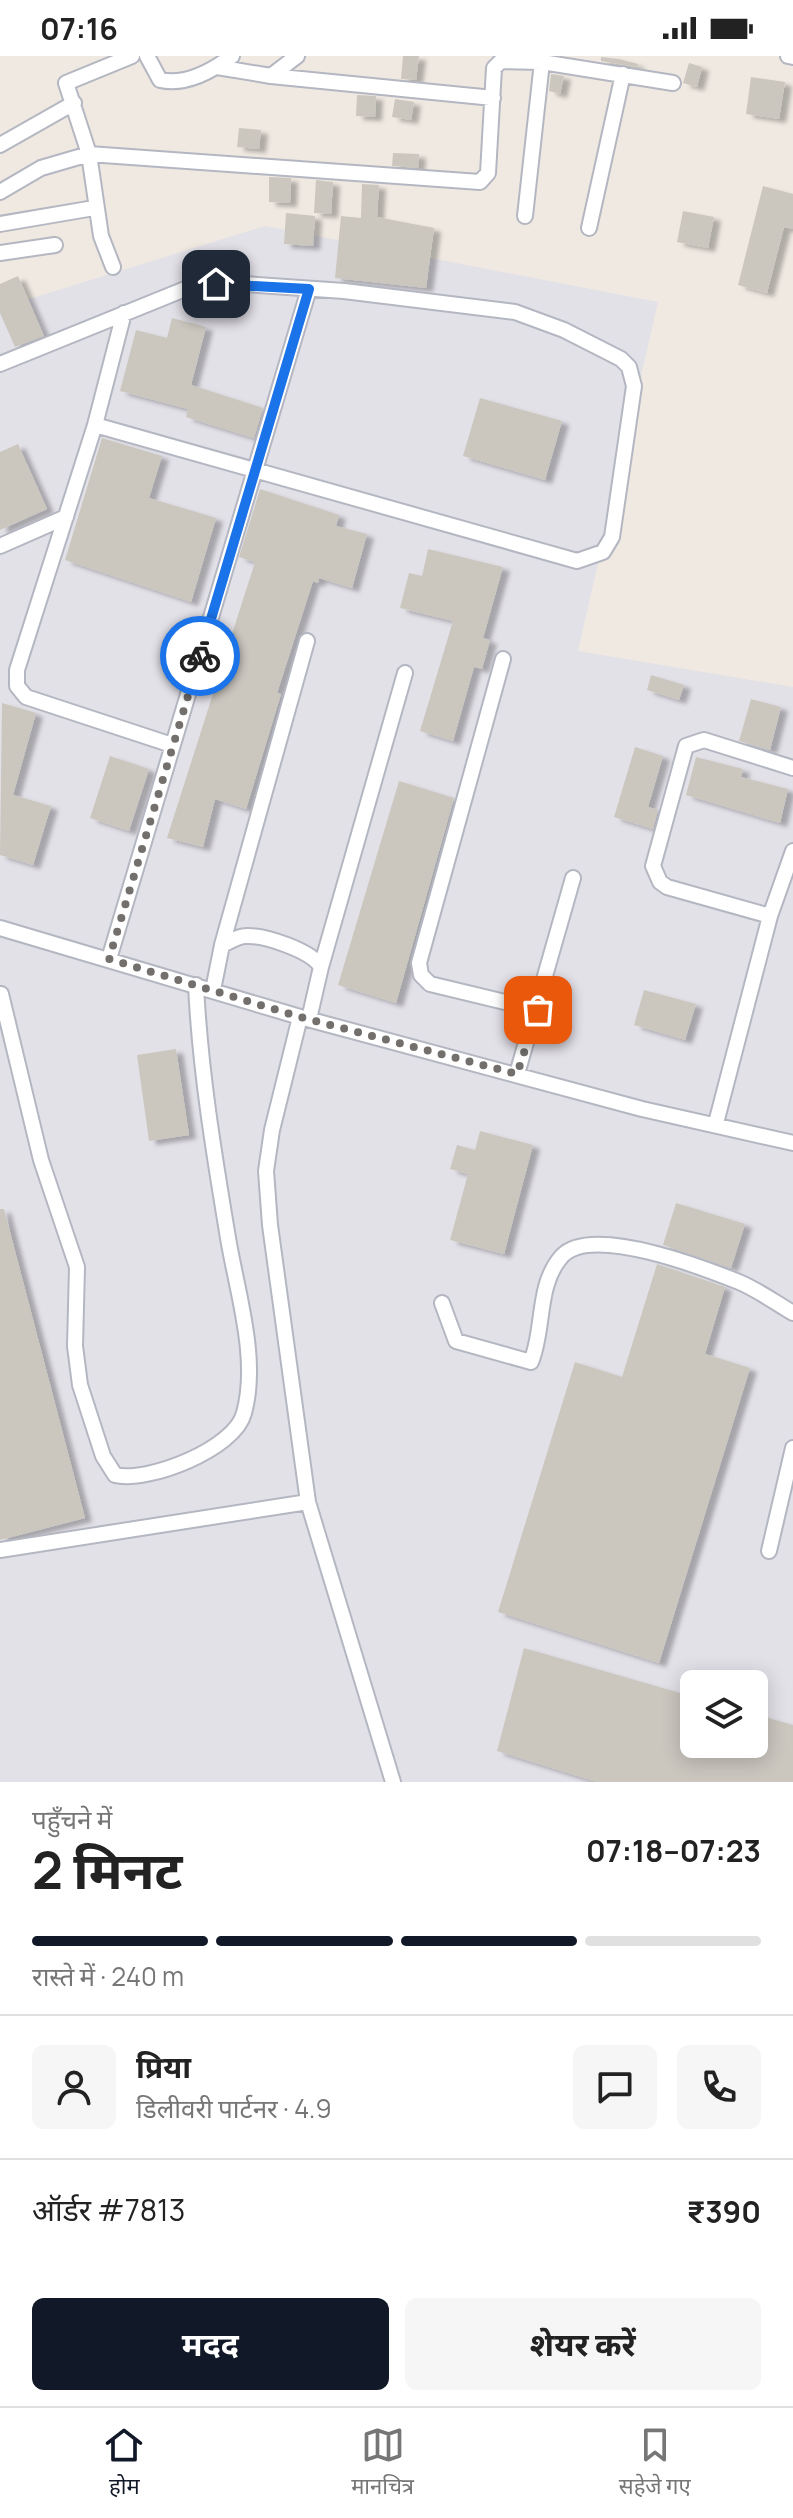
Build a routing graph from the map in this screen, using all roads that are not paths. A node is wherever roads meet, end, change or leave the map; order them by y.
1 (132, 56) edge
2 (147, 56) edge
3 (232, 56) edge
4 (297, 56) edge
5 (578, 61) edge
6 (542, 62) junction
7 (217, 67) junction
8 (623, 74) junction
9 (271, 76) junction
10 (673, 83) dead end
11 (493, 98) junction
12 (74, 103) junction
13 (0, 145) edge
14 (89, 154) junction
15 (0, 192) edge
16 (94, 208) junction
17 (525, 216) dead end
18 (0, 224) edge
19 (589, 228) dead end
20 (55, 245) dead end
21 (0, 253) edge
22 (113, 267) dead end
23 (309, 289) junction
24 (124, 313) junction
25 (0, 364) edge
26 (95, 425) junction
27 (256, 471) junction
28 (66, 517) junction
29 (0, 546) edge
30 (307, 641) dead end
31 (503, 659) dead end
32 (405, 673) dead end
33 (172, 745) junction
34 (793, 768) edge
35 (793, 851) edge
36 (573, 878) dead end
37 (770, 916) junction
38 (0, 928) edge
39 (222, 945) junction
40 (109, 959) junction
41 (321, 967) junction
42 (196, 985) junction
43 (213, 990) junction
44 (1, 994) edge
45 (538, 1010) junction
46 (304, 1018) junction
47 (517, 1074) junction
48 (716, 1123) junction
49 (793, 1143) edge
50 (442, 1303) dead end
51 (793, 1313) edge
52 (793, 1448) edge
53 (308, 1502) junction
54 (0, 1550) edge
55 (769, 1551) dead end
56 (393, 1782) edge

1 - 12 street
2 - 7 street
3 - 7 street
4 - 9 street
5 - 6 street
5 - 8 street
6 - 11 street
6 - 17 street
7 - 9 street
8 - 10 street
8 - 19 street
9 - 11 street
11 - 14 street
12 - 13 street
12 - 14 street
14 - 15 street
14 - 16 street
16 - 18 street
16 - 22 street
20 - 21 street
23 - 24 street
23 - 27 street
23 - 27 street
24 - 25 street
24 - 26 street
26 - 27 street
26 - 28 street
27 - 33 street
28 - 29 street
28 - 33 street
30 - 39 street
31 - 45 street
32 - 41 street
33 - 40 street
34 - 37 street
35 - 37 street
36 - 45 street
37 - 48 street
38 - 40 street
39 - 41 street
39 - 43 street
40 - 42 street
41 - 46 street
42 - 43 street
42 - 44 street
43 - 46 street
45 - 47 street
46 - 47 street
46 - 53 street
47 - 48 street
48 - 49 street
50 - 51 street
52 - 55 street
53 - 54 street
53 - 56 street

